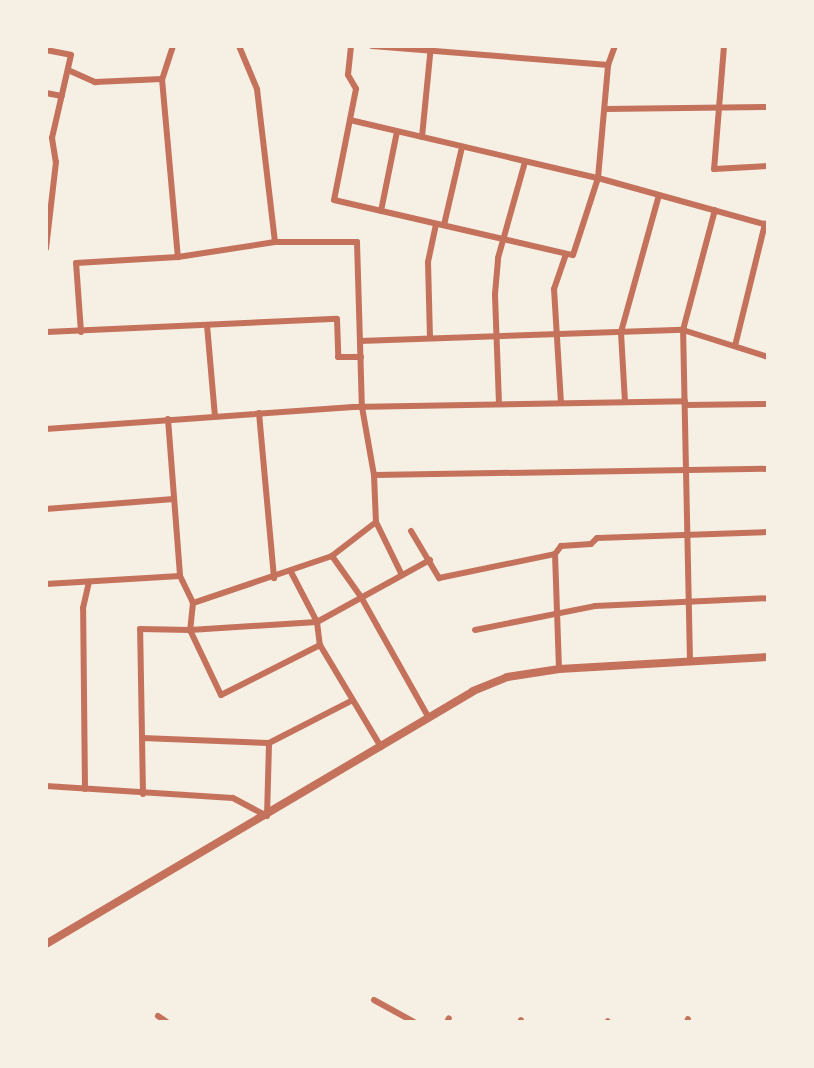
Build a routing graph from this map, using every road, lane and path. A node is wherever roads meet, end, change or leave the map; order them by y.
1 (173, 46) edge
2 (239, 46) edge
3 (351, 46) edge
4 (372, 46) edge
5 (615, 46) edge
6 (724, 46) edge
7 (431, 47) edge
8 (46, 50) edge
9 (608, 65) junction
10 (68, 70) junction
11 (162, 79) junction
12 (46, 93) edge
13 (62, 96) junction
14 (768, 107) edge
15 (605, 109) junction
16 (719, 109) junction
17 (350, 120) junction
18 (397, 132) junction
19 (422, 137) junction
20 (49, 138) edge
21 (462, 147) junction
22 (525, 162) junction
23 (768, 166) edge
24 (598, 178) junction
25 (659, 195) junction
26 (715, 210) junction
27 (381, 211) junction
28 (440, 224) junction
29 (766, 225) edge
30 (48, 231) edge
31 (506, 240) junction
32 (275, 242) junction
33 (46, 248) edge
34 (566, 254) junction
35 (178, 257) junction
36 (207, 325) junction
37 (683, 330) junction
38 (46, 332) edge
39 (81, 332) junction
40 (621, 332) junction
41 (559, 335) junction
42 (496, 336) junction
43 (430, 338) junction
44 (360, 341) junction
45 (735, 346) junction
46 (361, 357) junction
47 (768, 357) edge
48 (625, 402) junction
49 (561, 403) junction
50 (685, 403) junction
51 (499, 404) junction
52 (768, 404) edge
53 (362, 407) junction
54 (259, 413) junction
55 (215, 416) junction
56 (168, 419) junction
57 (46, 429) edge
58 (768, 469) edge
59 (686, 471) junction
60 (374, 475) junction
61 (174, 499) junction
62 (46, 509) edge
63 (376, 522) junction
64 (411, 531) dead end
65 (768, 532) edge
66 (688, 535) junction
67 (555, 554) junction
68 (332, 556) junction
69 (430, 560) junction
70 (291, 572) junction
71 (402, 575) junction
72 (180, 576) junction
73 (274, 578) junction
74 (89, 582) junction
75 (46, 584) edge
76 (361, 597) junction
77 (768, 598) edge
78 (689, 602) junction
79 (193, 603) junction
80 (557, 615) junction
81 (317, 622) junction
82 (190, 630) junction
83 (475, 630) dead end
84 (320, 645) junction
85 (768, 657) edge
86 (690, 661) junction
87 (559, 669) junction
88 (353, 700) junction
89 (429, 718) junction
90 (142, 738) junction
91 (269, 743) junction
92 (381, 747) junction
93 (46, 786) edge
94 (85, 789) junction
95 (143, 794) junction
96 (267, 816) junction
97 (46, 944) edge
98 (374, 1000) dead end
99 (158, 1016) dead end
100 (167, 1022) edge
101 (414, 1022) edge

1 - 11 street
2 - 32 street
3 - 17 street
4 - 7 street
5 - 9 street
6 - 16 street
7 - 9 street
7 - 19 street
8 - 10 street
9 - 15 street
10 - 11 street
10 - 13 street
11 - 35 street
12 - 13 street
13 - 20 street
14 - 16 street
15 - 16 street
15 - 24 street
16 - 23 street
17 - 18 street
17 - 27 street
18 - 19 street
18 - 27 street
19 - 21 street
20 - 30 street
21 - 22 street
21 - 28 street
22 - 24 street
22 - 31 street
24 - 25 street
24 - 34 street
25 - 26 street
25 - 40 street
26 - 29 street
26 - 37 street
27 - 28 street
28 - 31 street
28 - 43 street
29 - 45 street
30 - 33 street
31 - 34 street
31 - 42 street
32 - 35 street
32 - 44 street
34 - 41 street
35 - 39 street
36 - 39 street
36 - 46 street
36 - 55 street
37 - 40 street
37 - 45 street
37 - 50 street
38 - 39 street
40 - 41 street
40 - 48 street
41 - 42 street
41 - 49 street
42 - 43 street
42 - 51 street
43 - 44 street
44 - 46 street
45 - 47 street
46 - 53 street
48 - 49 street
48 - 50 street
49 - 51 street
50 - 52 street
50 - 59 street
51 - 53 street
53 - 54 street
53 - 60 street
54 - 55 street
54 - 73 street
55 - 56 street
56 - 57 street
56 - 61 street
58 - 59 street
59 - 60 street
59 - 66 street
60 - 63 street
61 - 62 street
61 - 72 street
63 - 68 street
63 - 71 street
64 - 69 street
65 - 66 street
66 - 67 street
66 - 78 street
67 - 69 street
67 - 80 street
68 - 70 street
68 - 76 street
69 - 71 street
70 - 73 street
70 - 81 street
71 - 76 street
72 - 74 street
72 - 79 street
73 - 79 street
74 - 75 street
74 - 94 street
76 - 81 street
76 - 89 street
77 - 78 street
78 - 80 street
78 - 86 street
79 - 82 street
80 - 83 street
80 - 87 street
81 - 82 street
81 - 84 street
82 - 84 street
82 - 90 street
84 - 88 street
85 - 86 street
86 - 87 street
87 - 89 street
88 - 91 street
88 - 92 street
89 - 92 street
90 - 91 street
90 - 95 street
91 - 96 street
92 - 96 street
93 - 94 street
94 - 95 street
95 - 96 street
96 - 97 street
98 - 101 street
99 - 100 street

